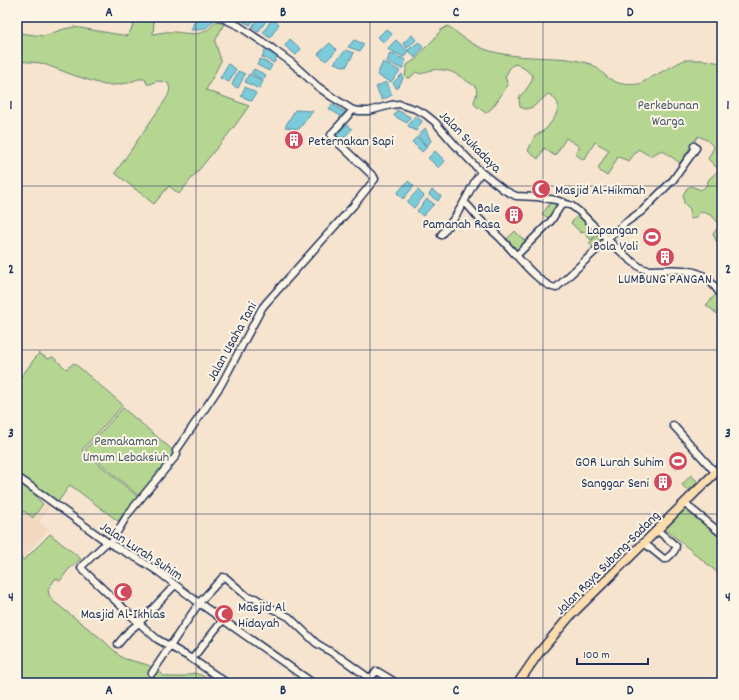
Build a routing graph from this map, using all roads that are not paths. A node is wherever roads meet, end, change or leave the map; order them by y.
1 (220, 17) edge
2 (353, 110) junction
3 (694, 146) dead end
4 (481, 172) junction
5 (464, 202) junction
6 (563, 202) junction
7 (440, 235) dead end
8 (607, 239) junction
9 (517, 255) junction
10 (722, 296) edge
11 (673, 425) dead end
12 (722, 466) edge
13 (715, 472) junction
14 (17, 477) edge
15 (684, 503) junction
16 (657, 530) junction
17 (722, 534) edge
18 (108, 543) junction
19 (644, 543) junction
20 (176, 585) junction
21 (199, 603) junction
22 (223, 620) junction
23 (139, 623) junction
24 (118, 644) dead end
25 (170, 646) junction
26 (192, 659) junction
27 (152, 673) dead end
28 (227, 683) edge
29 (314, 683) edge
30 (396, 683) edge
31 (518, 683) edge

1 - 2 street, Jalan Sukadaya
2 - 4 street, Jalan Sukadaya
2 - 18 street, Jalan Usaha Tani
3 - 8 street
4 - 5 street
4 - 6 street, Jalan Sukadaya
5 - 7 street
5 - 9 street
6 - 8 street, Jalan Sukadaya
6 - 9 street
8 - 9 street
8 - 10 street, Jalan Sukadaya
11 - 13 street
12 - 13 main road, Jalan Raya Subang-Sadang
13 - 15 main road, Jalan Raya Subang-Sadang
14 - 18 street, Jalan Lurah Suhim
15 - 16 main road, Jalan Raya Subang-Sadang
15 - 17 street
16 - 19 main road, Jalan Raya Subang-Sadang
16 - 19 street
18 - 20 street, Jalan Lurah Suhim
18 - 23 street, Jalan Usaha Tani
19 - 31 main road, Jalan Raya Subang-Sadang
20 - 21 street, Jalan Lurah Suhim
20 - 23 street
21 - 22 street, Jalan Lurah Suhim
21 - 25 street
21 - 30 street
22 - 26 street
22 - 29 street, Jalan Lurah Suhim
23 - 24 street
23 - 25 street
25 - 26 street
25 - 27 street
26 - 28 street

